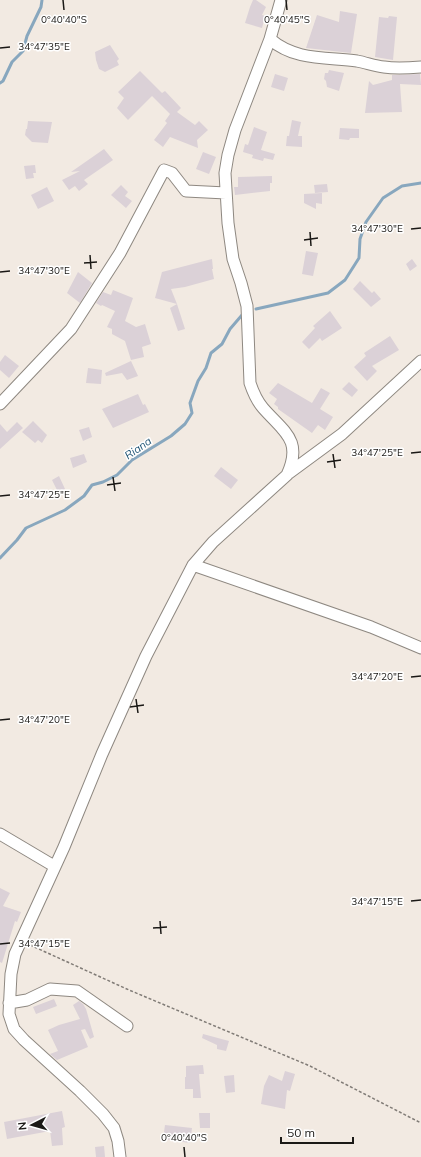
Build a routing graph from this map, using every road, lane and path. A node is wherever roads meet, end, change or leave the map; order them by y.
1 (281, 0) edge
2 (270, 39) junction
3 (421, 67) edge
4 (226, 193) junction
5 (421, 360) edge
6 (0, 404) edge
7 (286, 475) junction
8 (193, 565) junction
9 (421, 648) edge
10 (0, 834) edge
11 (54, 866) junction
12 (21, 940) junction
13 (9, 1003) junction
14 (127, 1026) dead end
15 (421, 1123) edge
16 (120, 1157) edge

1 - 2 street
2 - 3 street
2 - 4 street
4 - 6 street
4 - 7 street
5 - 7 street
7 - 8 street
8 - 9 street
8 - 11 street
10 - 11 street
11 - 12 street
12 - 13 street
12 - 15 path
13 - 14 street
13 - 16 street

